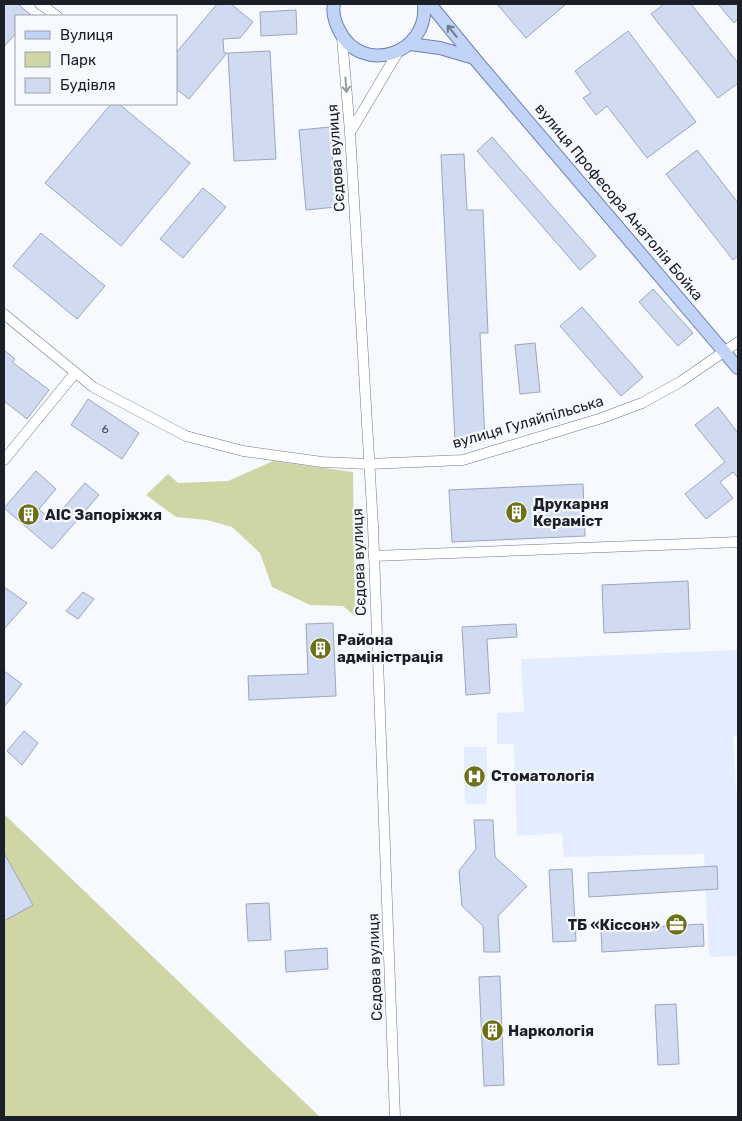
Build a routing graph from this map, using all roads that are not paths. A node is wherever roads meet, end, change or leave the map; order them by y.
1 (40, 4) edge
2 (334, 4) edge
3 (424, 4) edge
4 (430, 4) edge
5 (56, 15) edge
6 (342, 37) junction
7 (410, 44) junction
8 (398, 52) junction
9 (474, 58) junction
10 (350, 132) junction
11 (4, 314) edge
12 (738, 342) edge
13 (725, 353) junction
14 (738, 368) edge
15 (75, 373) junction
16 (4, 460) edge
17 (369, 464) junction
18 (738, 542) edge
19 (374, 556) junction
20 (394, 1117) edge

1 - 5 street
2 - 6 main road
3 - 7 main road
9 -> 4 main road, вулиця Професора Анатолія Бойка
6 - 8 main road
6 -> 10 street, Сєдова вулиця
7 - 8 main road
7 - 9 main road
8 - 10 street
9 - 13 main road, вулиця Професора Анатолія Бойка
10 - 17 street, Сєдова вулиця
11 - 15 street, вулиця Гуляйпільська
12 - 13 street, вулиця Гуляйпільська
13 - 14 main road, вулиця Професора Анатолія Бойка
13 - 17 street, вулиця Гуляйпільська
15 - 16 street
15 - 17 street, вулиця Гуляйпільська
17 - 19 street, Сєдова вулиця
18 - 19 street
19 - 20 street, Сєдова вулиця

